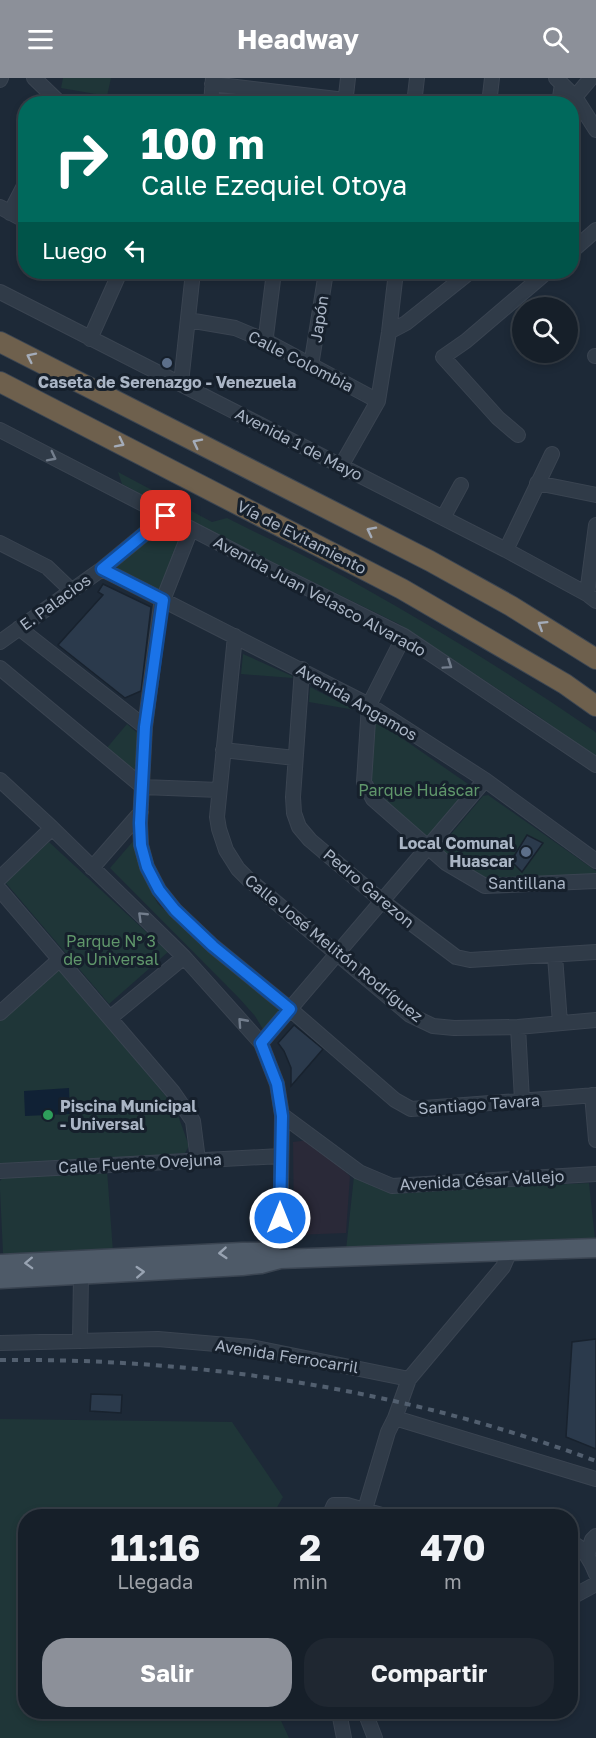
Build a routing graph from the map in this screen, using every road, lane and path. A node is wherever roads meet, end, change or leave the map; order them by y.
1 (34, 78) edge
2 (348, 78) edge
3 (417, 78) edge
4 (492, 78) edge
5 (591, 78) edge
6 (213, 81) edge
7 (559, 81) edge
8 (53, 96) edge
9 (212, 96) edge
10 (278, 96) edge
11 (346, 96) edge
12 (415, 96) edge
13 (490, 96) edge
14 (573, 96) edge
15 (577, 96) edge
16 (579, 104) edge
17 (596, 130) edge
18 (18, 193) edge
19 (5, 210) edge
20 (596, 230) edge
21 (579, 245) edge
22 (117, 279) edge
23 (192, 279) edge
24 (273, 279) edge
25 (325, 279) edge
26 (395, 279) edge
27 (461, 279) edge
28 (539, 279) edge
29 (0, 292) edge
30 (188, 320) junction
31 (389, 332) junction
32 (90, 339) junction
33 (0, 342) edge
34 (268, 342) junction
35 (311, 366) junction
36 (0, 382) edge
37 (181, 383) junction
38 (378, 401) junction
39 (0, 430) edge
40 (518, 435) dead end
41 (552, 454) dead end
42 (341, 466) junction
43 (537, 483) junction
44 (461, 485) dead end
45 (596, 495) edge
46 (166, 516) junction
47 (443, 518) junction
48 (596, 525) edge
49 (191, 529) junction
50 (0, 543) edge
51 (506, 550) junction
52 (102, 569) junction
53 (71, 590) junction
54 (592, 598) edge
55 (163, 600) junction
56 (19, 628) junction
57 (235, 636) junction
58 (404, 636) junction
59 (0, 642) edge
60 (596, 659) edge
61 (0, 668) edge
62 (302, 669) junction
63 (565, 684) junction
64 (369, 705) junction
65 (596, 706) edge
66 (596, 722) edge
67 (145, 727) junction
68 (223, 750) junction
69 (295, 758) junction
70 (596, 765) edge
71 (0, 780) edge
72 (485, 780) junction
73 (143, 787) junction
74 (219, 790) junction
75 (141, 812) junction
76 (52, 828) junction
77 (429, 846) junction
78 (596, 861) edge
79 (92, 868) junction
80 (0, 878) edge
81 (596, 881) edge
82 (0, 890) edge
83 (382, 901) junction
84 (596, 952) edge
85 (338, 956) junction
86 (555, 956) junction
87 (184, 957) junction
88 (59, 960) junction
89 (290, 1009) junction
90 (0, 1013) edge
91 (110, 1018) junction
92 (596, 1020) edge
93 (560, 1023) junction
94 (518, 1027) junction
95 (261, 1043) junction
96 (594, 1095) edge
97 (522, 1100) junction
98 (282, 1116) junction
99 (596, 1140) edge
100 (280, 1156) junction
101 (198, 1160) junction
102 (0, 1171) edge
103 (596, 1174) edge
104 (596, 1248) edge
105 (510, 1251) junction
106 (280, 1259) junction
107 (0, 1264) edge
108 (81, 1275) junction
109 (0, 1279) edge
110 (80, 1341) junction
111 (0, 1343) edge
112 (409, 1379) junction
113 (395, 1419) junction
114 (596, 1479) edge
115 (332, 1509) edge
116 (355, 1509) edge
117 (365, 1509) edge
118 (596, 1536) edge
119 (578, 1545) edge
120 (587, 1556) junction
121 (596, 1581) edge
122 (578, 1593) edge
123 (341, 1719) edge
124 (368, 1719) edge
125 (345, 1738) edge
126 (375, 1738) edge

1 - 8 street
2 - 11 street
3 - 12 street
4 - 13 street
5 - 15 street
6 - 9 street
6 - 10 street
7 - 14 street
16 - 17 street
18 - 19 street
20 - 21 street
22 - 32 street
23 - 30 street
24 - 34 street
25 - 35 street, Japón
26 - 31 street
27 - 31 street
28 - 40 street
29 - 32 street, Avenida 1 de Mayo
30 - 34 street, Calle Colombia
30 - 37 street
31 - 38 street
32 - 37 street, Avenida 1 de Mayo
60 -> 33 highway
34 - 35 street, Calle Colombia
35 - 38 street, Calle Colombia
36 -> 63 highway, Vía de Evitamiento
37 - 42 street, Avenida 1 de Mayo
38 - 42 street
39 -> 46 street, Avenida Juan Velasco Alvarado
41 - 43 street
42 - 47 street, Avenida 1 de Mayo
43 - 45 street
43 - 51 street
44 - 47 street
46 - 49 street, Avenida Juan Velasco Alvarado
46 - 52 street, E. Palacios
47 - 51 street, Avenida 1 de Mayo
48 - 54 street
49 - 55 street, Santiago Tavara
49 - 58 street, Avenida Juan Velasco Alvarado
50 - 53 street
51 - 54 street, Avenida 1 de Mayo
52 - 53 street, E. Palacios
52 - 55 street, Avenida Angamos
53 - 56 street, E. Palacios
55 - 57 street, Avenida Angamos
55 - 67 street, Santiago Tavara
56 - 59 street, E. Palacios
56 - 67 street
57 - 62 street, Avenida Angamos
57 - 68 street, Calle José Melitón Rodríguez
58 - 64 street, Santillana
58 -> 70 street, Avenida Juan Velasco Alvarado
61 - 73 street
62 - 64 street, Avenida Angamos
62 - 69 street, Pedro Garezon
63 - 65 highway, Vía de Evitamiento
63 - 66 highway
64 - 72 street, Avenida Angamos
64 - 77 street, Santillana
67 - 73 street, Santiago Tavara
68 - 69 street
68 - 74 street, Calle José Melitón Rodríguez
69 - 83 street, Pedro Garezon
71 - 76 street
72 - 77 street
72 - 78 street, Avenida Angamos
73 - 74 street
73 - 75 street, Santiago Tavara
74 - 85 street, Calle José Melitón Rodríguez
75 - 79 street
75 - 89 street, Santiago Tavara
76 - 79 street
76 - 80 street
77 - 81 street, Santillana
77 - 83 street
87 -> 79 street
82 - 88 street
83 - 85 street
83 - 86 street, Pedro Garezon
84 - 86 street, Pedro Garezon
85 - 89 street
85 - 94 street, Calle José Melitón Rodríguez
86 - 93 street
87 - 91 street
95 -> 87 street
88 - 90 street
88 - 91 street
89 - 95 street
89 - 97 street, Santiago Tavara
91 - 101 street
92 - 93 street, Calle José Melitón Rodríguez
93 - 94 street, Calle José Melitón Rodríguez
94 - 97 street
95 - 98 street
96 - 97 street, Santiago Tavara
96 - 99 street
98 - 100 street
98 - 103 street, Avenida César Vallejo
100 - 101 street, Calle Fuente Ovejuna
100 - 106 street
101 - 102 street, Calle Fuente Ovejuna
104 - 105 main road
105 - 106 main road
105 - 112 street
106 -> 107 main road
108 -> 106 main road
108 - 109 main road
108 - 110 street
110 - 111 street, Avenida Ferrocarril
110 - 112 street, Avenida Ferrocarril
112 - 113 street
113 - 114 street
113 - 117 street
115 - 116 street
118 - 120 street
119 - 120 street
120 - 121 street
121 - 122 street
123 - 125 street
124 - 126 street

